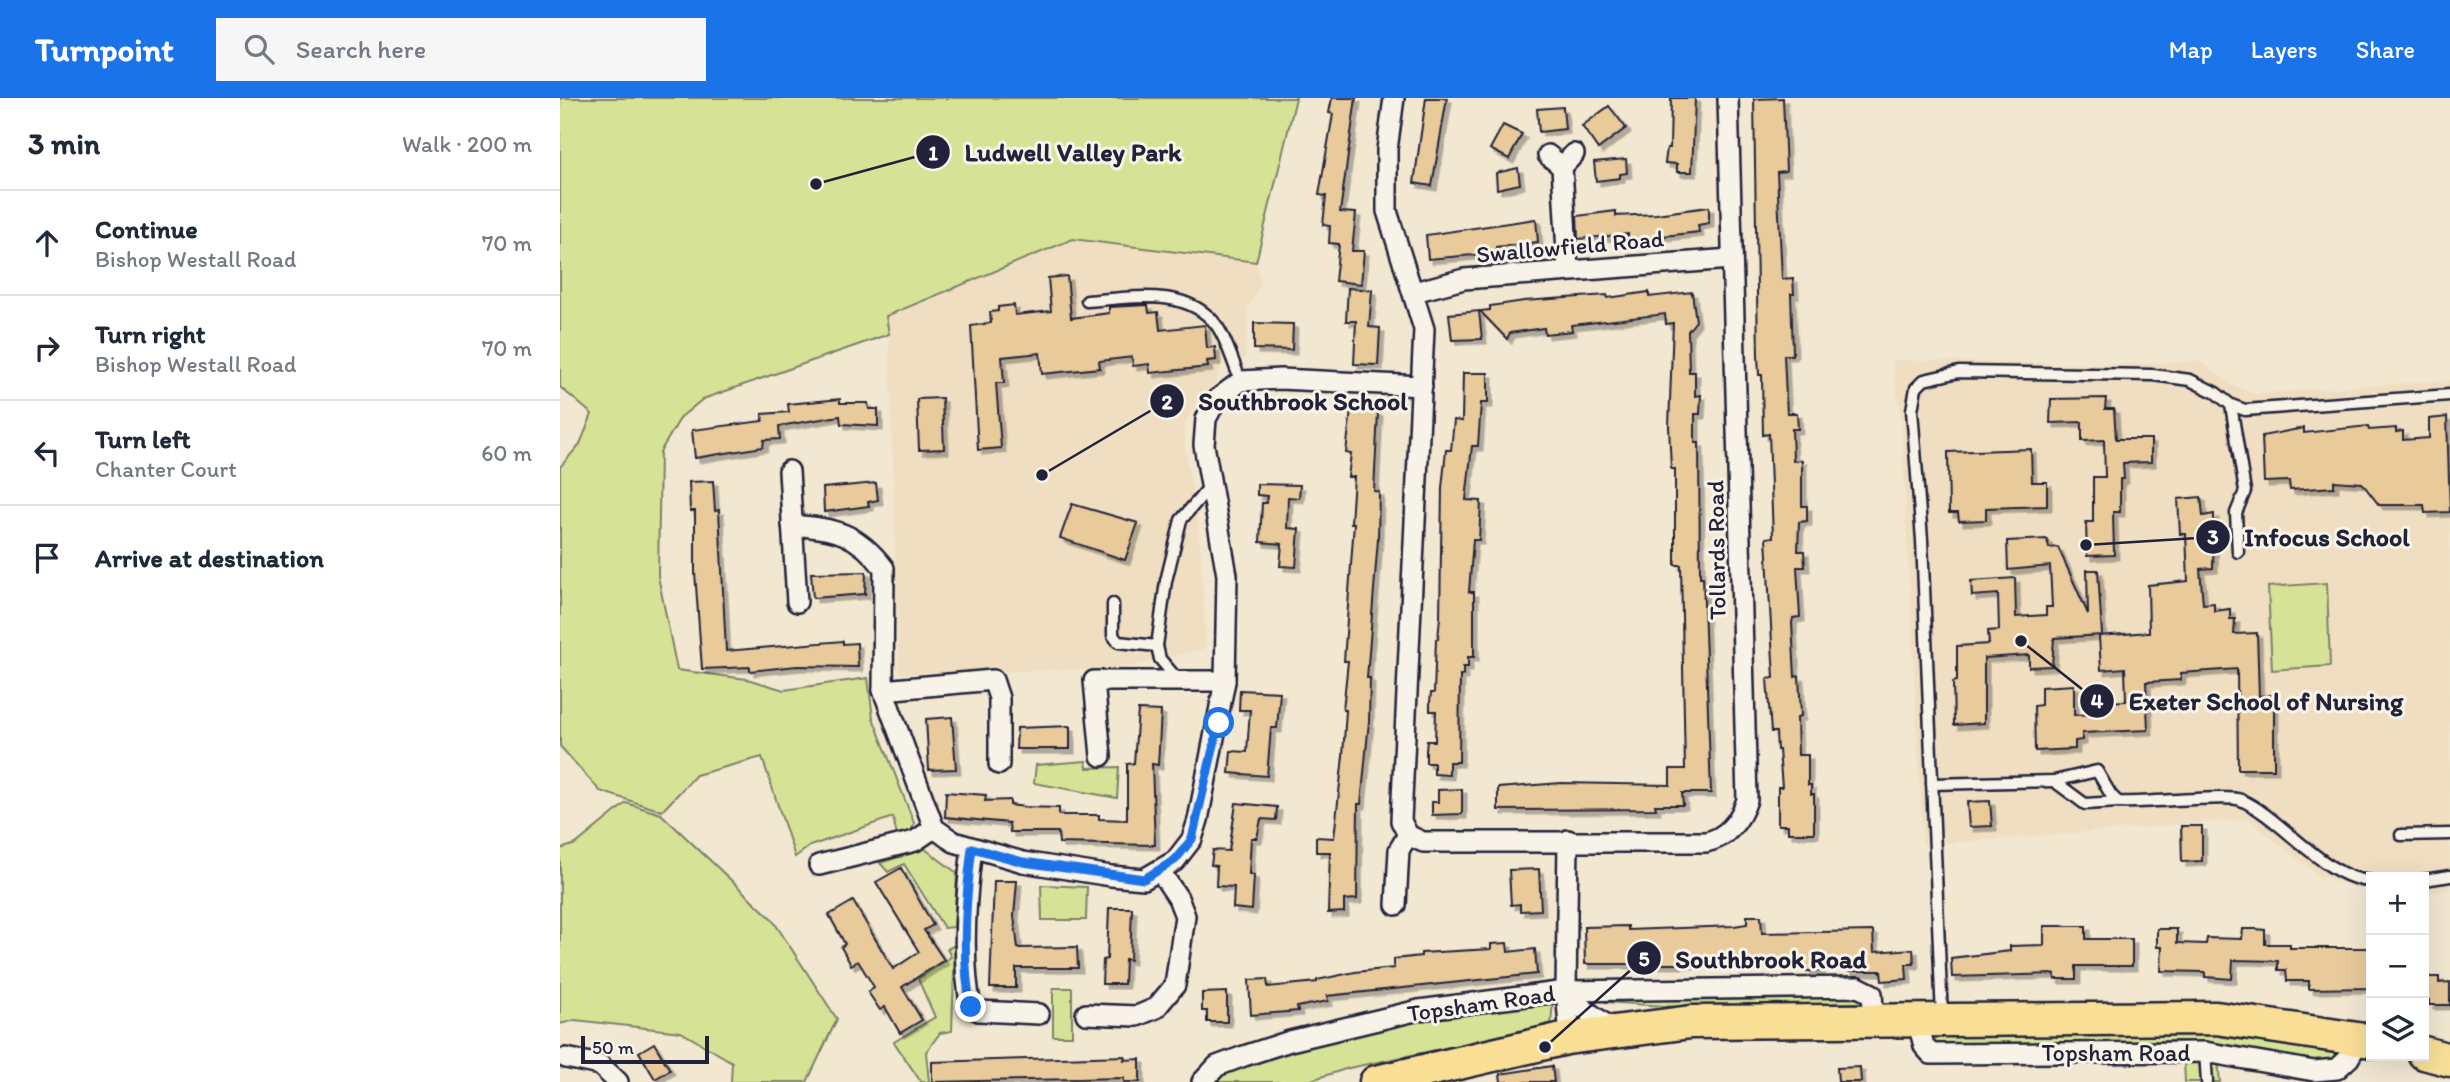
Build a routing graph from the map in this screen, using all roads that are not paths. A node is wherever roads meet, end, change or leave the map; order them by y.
1 (1394, 98) edge
2 (1728, 98) edge
3 (1561, 159) dead end
4 (1731, 259) junction
5 (1568, 270) junction
6 (1414, 292) junction
7 (1087, 301) dead end
8 (1241, 382) junction
9 (1423, 386) junction
10 (2450, 395) edge
11 (2231, 405) junction
12 (789, 471) dead end
13 (1211, 484) junction
14 (792, 525) junction
15 (2238, 552) dead end
16 (797, 602) dead end
17 (1113, 604) dead end
18 (1157, 646) junction
19 (1178, 680) junction
20 (1225, 681) junction
21 (883, 684) junction
22 (1101, 756) dead end
23 (999, 764) dead end
24 (2054, 782) junction
25 (1932, 784) junction
26 (2118, 802) junction
27 (934, 828) junction
28 (2450, 834) edge
29 (1408, 835) junction
30 (2402, 835) dead end
31 (1568, 840) junction
32 (972, 848) junction
33 (819, 865) dead end
34 (1160, 871) junction
35 (2450, 876) edge
36 (2366, 879) edge
37 (2429, 879) edge
38 (1396, 905) dead end
39 (1567, 994) junction
40 (1039, 1014) dead end
41 (1086, 1014) dead end
42 (1874, 1021) junction
43 (1930, 1022) junction
44 (1622, 1031) junction
45 (1570, 1037) junction
46 (2366, 1040) edge
47 (2205, 1052) junction
48 (2429, 1054) edge
49 (566, 1058) dead end
50 (2450, 1060) edge
51 (618, 1082) edge
52 (1202, 1082) edge
53 (1376, 1082) edge
54 (2207, 1082) edge

1 - 6 street
2 - 4 street, Tollards Road
3 - 5 street
4 - 5 street, Swallowfield Road
4 - 31 street, Tollards Road
5 - 6 street, Swallowfield Road
6 - 9 street
7 - 8 lane
8 - 9 street
8 - 13 street
9 - 29 street
10 - 11 lane
11 - 15 lane
11 - 25 lane
12 - 14 street
13 - 18 lane
13 - 20 street
14 - 16 street
14 - 21 street
17 - 18 lane
18 - 19 lane
19 - 20 street
19 - 22 street
20 - 34 street
21 - 23 street
21 - 27 street
24 - 25 lane
24 - 26 lane
24 - 26 lane
25 - 43 lane
26 - 36 lane
27 - 32 street
27 - 33 street
28 - 30 lane
29 - 31 street
29 - 38 street
31 - 39 street
32 - 34 street
32 - 40 street
34 - 41 street
35 - 37 lane
39 - 42 street, Topsham Road
39 - 44 street
39 - 45 street
39 - 52 street, Topsham Road
42 - 43 main road, Topsham Road
42 - 44 main road, Topsham Road
43 - 46 main road, Topsham Road
43 - 47 street, Topsham Road
44 - 45 main road, Topsham Road
45 - 53 main road, Topsham Road
46 - 47 street, Topsham Road
47 - 54 lane
48 - 50 main road
49 - 51 street

